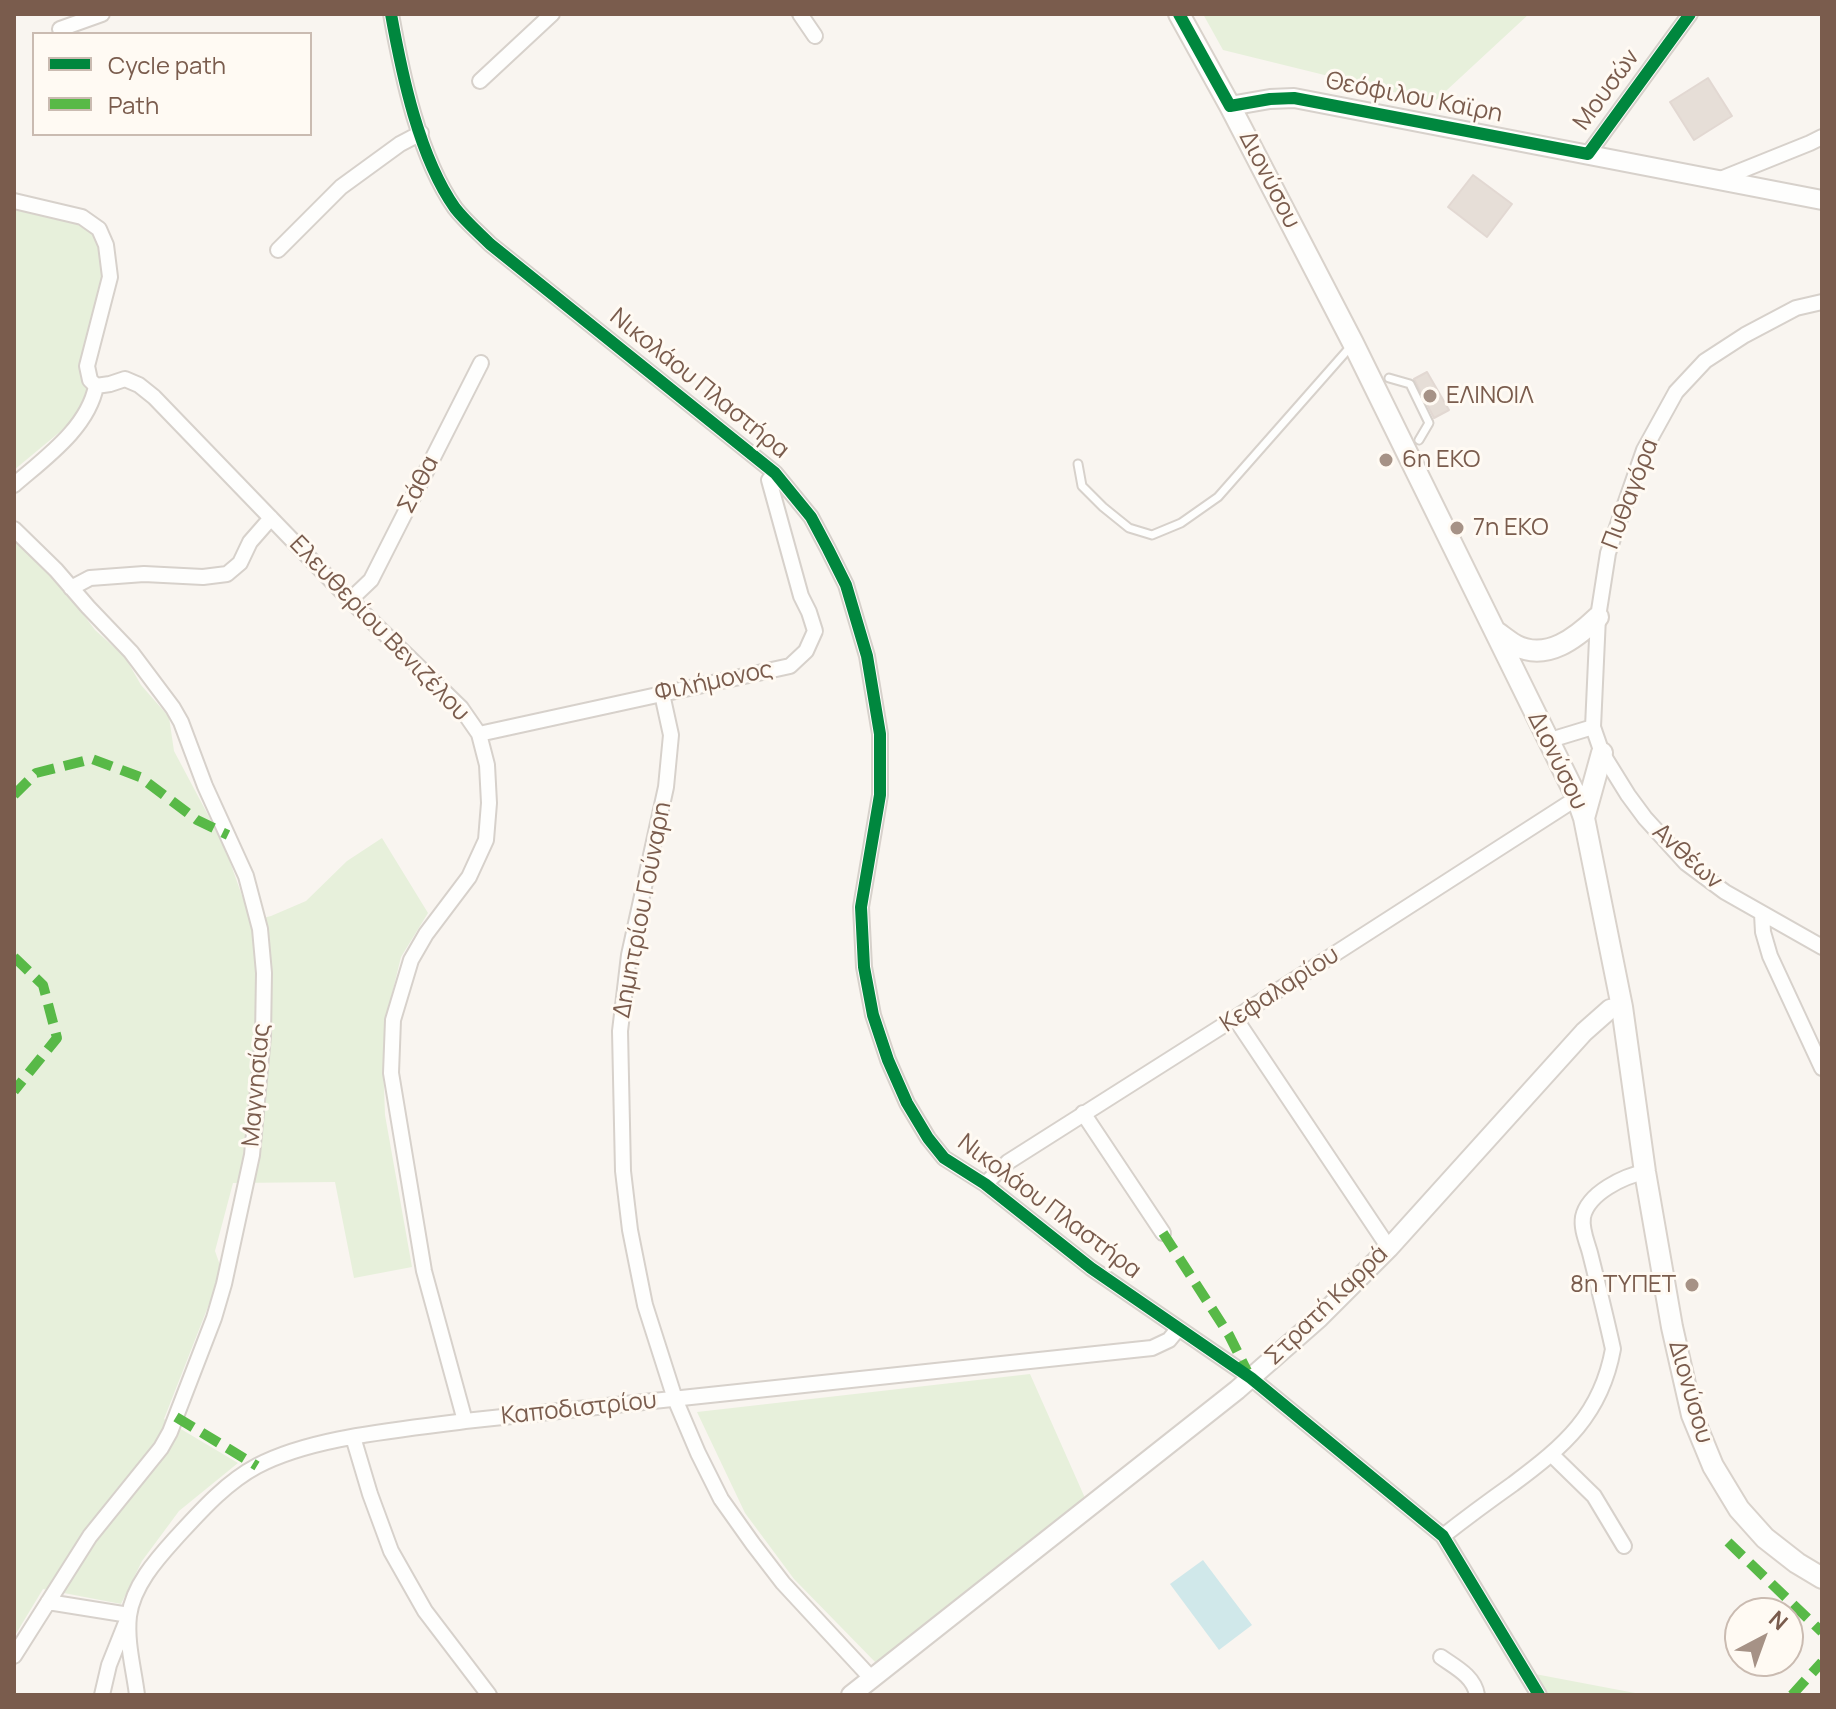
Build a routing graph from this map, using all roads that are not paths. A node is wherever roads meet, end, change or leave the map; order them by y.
1 (54, 14) edge
2 (102, 14) edge
3 (391, 14) edge
4 (552, 14) edge
5 (800, 14) edge
6 (1179, 14) edge
7 (1690, 14) edge
8 (61, 32) edge
9 (815, 36) dead end
10 (480, 81) dead end
11 (1230, 106) junction
12 (421, 133) junction
13 (1822, 137) edge
14 (1588, 154) junction
15 (1718, 180) junction
16 (1822, 200) edge
17 (14, 201) edge
18 (278, 250) dead end
19 (1822, 302) edge
20 (1353, 343) junction
21 (481, 363) dead end
22 (1389, 378) dead end
23 (96, 386) junction
24 (1419, 440) dead end
25 (1078, 464) dead end
26 (775, 473) junction
27 (14, 485) edge
28 (271, 518) junction
29 (14, 529) edge
30 (71, 588) junction
31 (350, 600) junction
32 (1598, 617) junction
33 (1493, 629) junction
34 (662, 694) junction
35 (1593, 727) junction
36 (479, 734) junction
37 (1547, 741) junction
38 (1602, 753) junction
39 (1577, 798) junction
40 (1584, 818) junction
41 (1762, 914) junction
42 (1822, 947) edge
43 (1622, 1007) junction
44 (1235, 1018) junction
45 (1822, 1068) edge
46 (1083, 1113) junction
47 (1645, 1172) junction
48 (985, 1184) junction
49 (1163, 1233) dead end
50 (1389, 1248) junction
51 (1178, 1329) junction
52 (1251, 1378) junction
53 (675, 1399) junction
54 (465, 1421) junction
55 (353, 1437) junction
56 (1552, 1455) junction
57 (1443, 1536) junction
58 (1624, 1546) dead end
59 (1822, 1578) edge
60 (48, 1602) junction
61 (129, 1615) junction
62 (14, 1656) edge
63 (1441, 1657) dead end
64 (872, 1679) junction
65 (102, 1695) edge
66 (137, 1695) edge
67 (489, 1695) edge
68 (851, 1695) edge
69 (1477, 1695) edge
70 (1539, 1695) edge

1 - 8 street
2 - 8 street
3 - 12 street, Νικολάου Πλαστήρα
4 - 10 street
5 - 9 street
6 - 11 main road, Διονύσου
7 - 14 street, Μουσών
11 - 14 street, Θεόφιλου Καϊρη
11 - 20 main road, Διονύσου
12 - 18 street
12 - 26 street, Νικολάου Πλαστήρα
13 - 15 street
14 - 15 street, Θεόφιλου Καϊρη
15 - 16 street, Θεόφιλου Καϊρη
17 - 23 street
19 - 32 street, Πυθαγόρα
20 - 25 lane
20 - 33 main road, Διονύσου
21 - 31 street, Σάθα
22 - 24 lane
23 - 27 street
23 - 28 street, Ελευθερίου Βενιζέλου
26 - 34 street, Φιλήμονος
26 - 48 street, Νικολάου Πλαστήρα
28 - 30 street
28 - 31 street, Ελευθερίου Βενιζέλου
29 - 30 street, Μαγνησίας
30 - 60 street, Μαγνησίας
31 - 36 street, Ελευθερίου Βενιζέλου
32 - 33 main road
32 - 35 street, Πυθαγόρα
33 - 37 main road, Διονύσου
34 - 36 street, Φιλήμονος
34 - 53 street, Δημητρίου Γούναρη
35 - 37 street
35 - 38 street, Ανθέων
36 - 54 street, Ελευθερίου Βενιζέλου
37 - 39 main road, Διονύσου
38 - 40 main road
38 - 41 street, Ανθέων
39 - 40 main road, Διονύσου
39 - 44 street, Κεφαλαρίου
40 - 43 main road, Διονύσου
41 - 42 street, Ανθέων
41 - 45 street
43 - 47 main road, Διονύσου
43 - 50 street, Στρατή Καρρά
44 - 46 street, Κεφαλαρίου
44 - 50 street
46 - 48 street, Κεφαλαρίου
46 - 49 street
47 - 56 street
47 - 59 main road, Διονύσου
48 - 51 street, Νικολάου Πλαστήρα
50 - 52 street, Στρατή Καρρά
51 - 52 street, Νικολάου Πλαστήρα
51 - 53 street, Καποδιστρίου
52 - 57 street, Νικολάου Πλαστήρα
52 - 64 street, Στρατή Καρρά
53 - 54 street, Καποδιστρίου
53 - 64 street, Δημητρίου Γούναρη
54 - 55 street, Καποδιστρίου
55 - 61 street, Καποδιστρίου
55 - 67 street
56 - 57 street
56 - 58 street
57 - 70 street, Νικολάου Πλαστήρα
60 - 61 street
60 - 62 street, Μαγνησίας
61 - 65 street
61 - 66 street, Καποδιστρίου
63 - 69 street
64 - 68 street, Στρατή Καρρά

